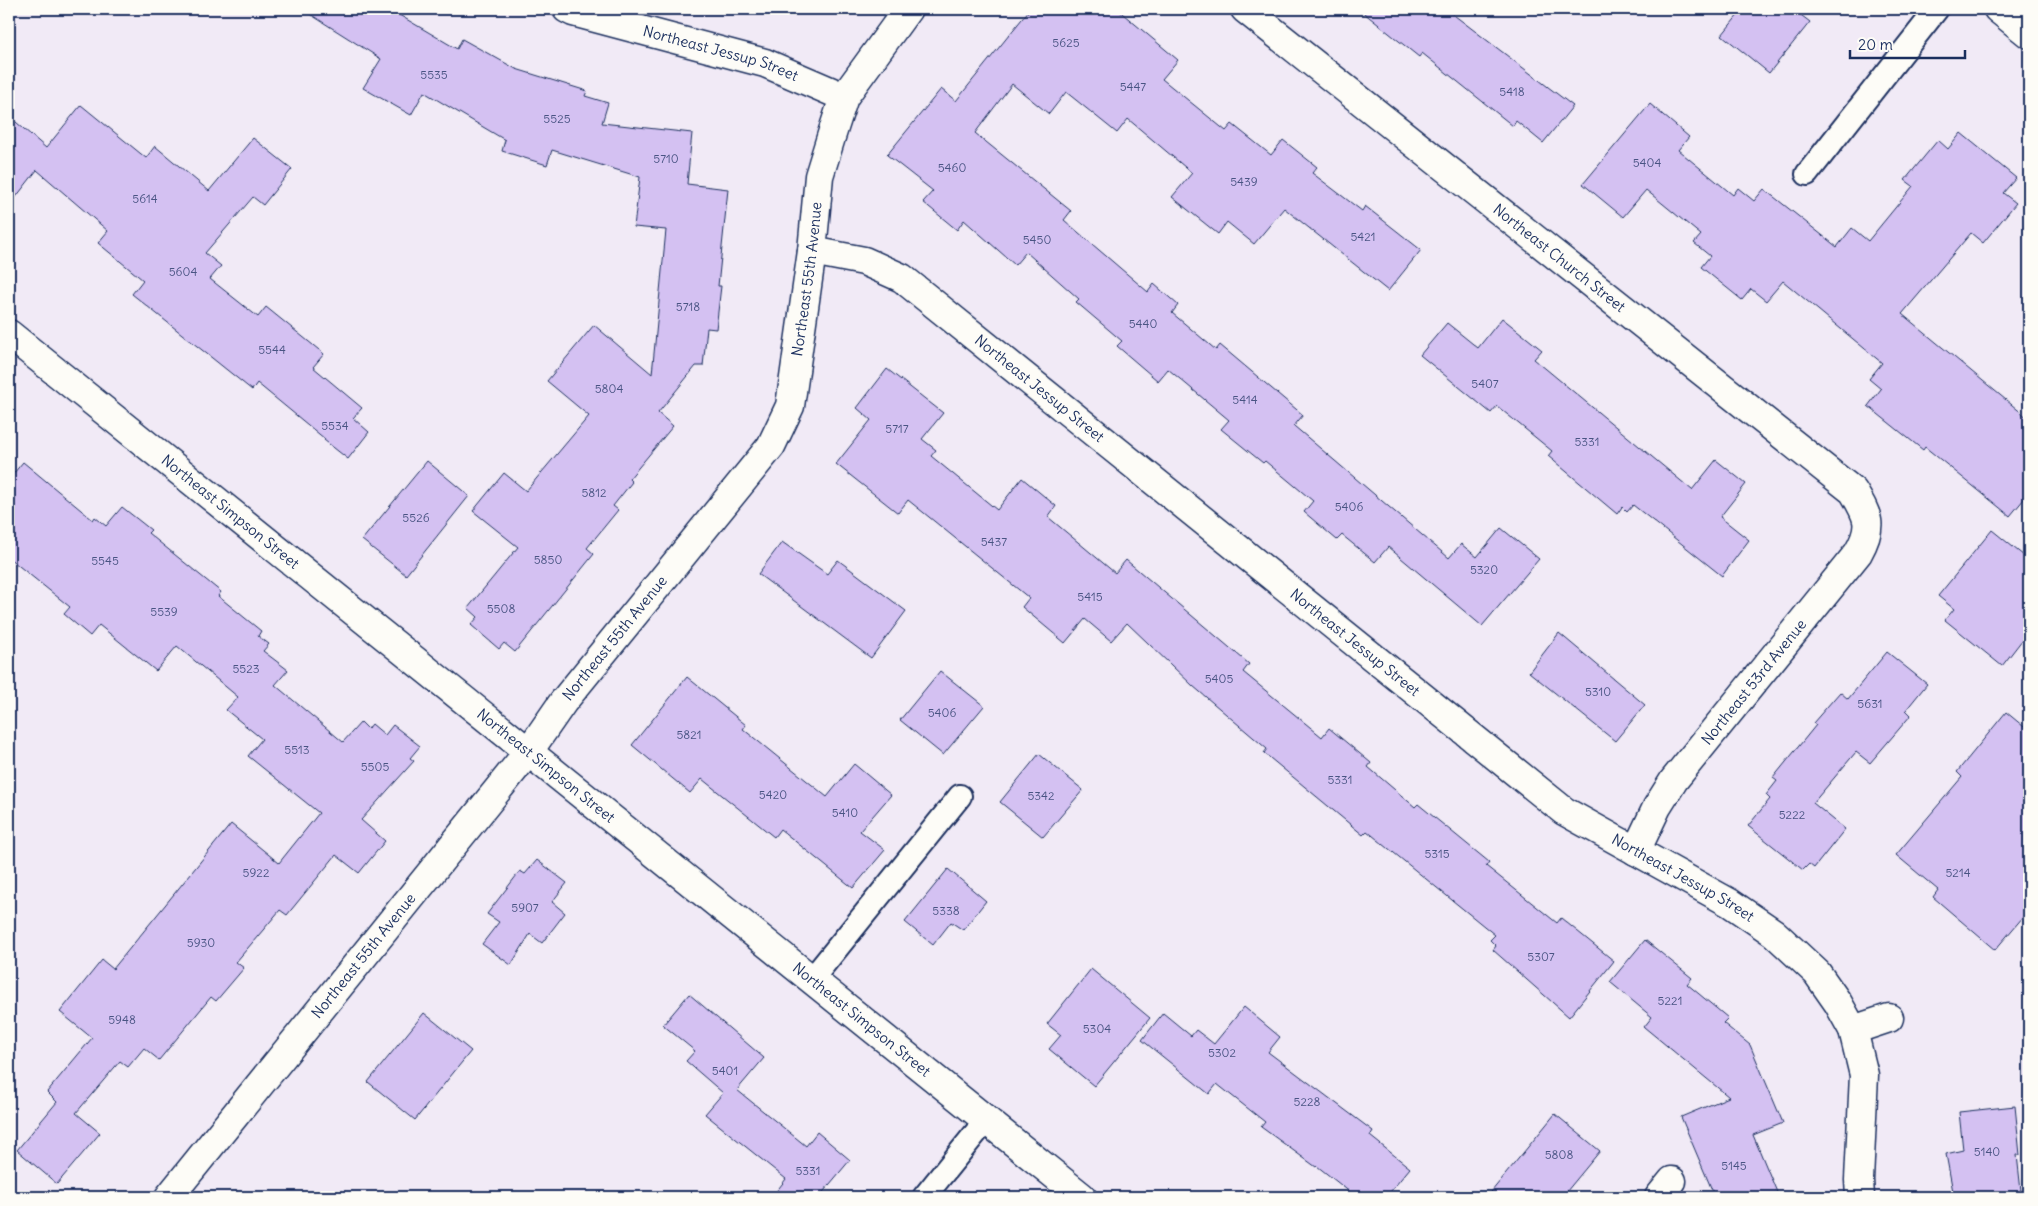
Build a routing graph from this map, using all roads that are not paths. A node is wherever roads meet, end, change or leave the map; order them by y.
1 (567, 9) edge
2 (908, 9) edge
3 (1245, 9) edge
4 (1937, 9) edge
5 (1998, 9) edge
6 (2029, 34) edge
7 (844, 97) junction
8 (1807, 174) dead end
9 (812, 251) junction
10 (9, 334) edge
11 (1867, 514) joint
12 (528, 751) junction
13 (960, 796) dead end
14 (1636, 851) junction
15 (812, 979) junction
16 (1889, 1018) dead end
17 (1853, 1030) junction
18 (986, 1119) junction
19 (169, 1197) edge
20 (924, 1197) edge
21 (1082, 1197) edge
22 (1860, 1197) edge

1 - 7 street, Northeast Jessup Street
2 - 7 street, Northeast 55th Avenue
3 - 11 street, Northeast Church Street
4 - 8 lane
5 - 6 street
7 - 9 street, Northeast 55th Avenue
9 - 12 street, Northeast 55th Avenue
9 - 14 street, Northeast Jessup Street
10 - 12 street, Northeast Simpson Street
11 - 14 street, Northeast 53rd Avenue
12 - 15 street, Northeast Simpson Street
12 - 19 street, Northeast 55th Avenue
13 - 15 lane
14 - 17 street, Northeast Jessup Street
15 - 18 street, Northeast Simpson Street
16 - 17 street
17 - 22 street, Northeast Jessup Street
18 - 20 lane
18 - 21 street, Northeast Simpson Street

